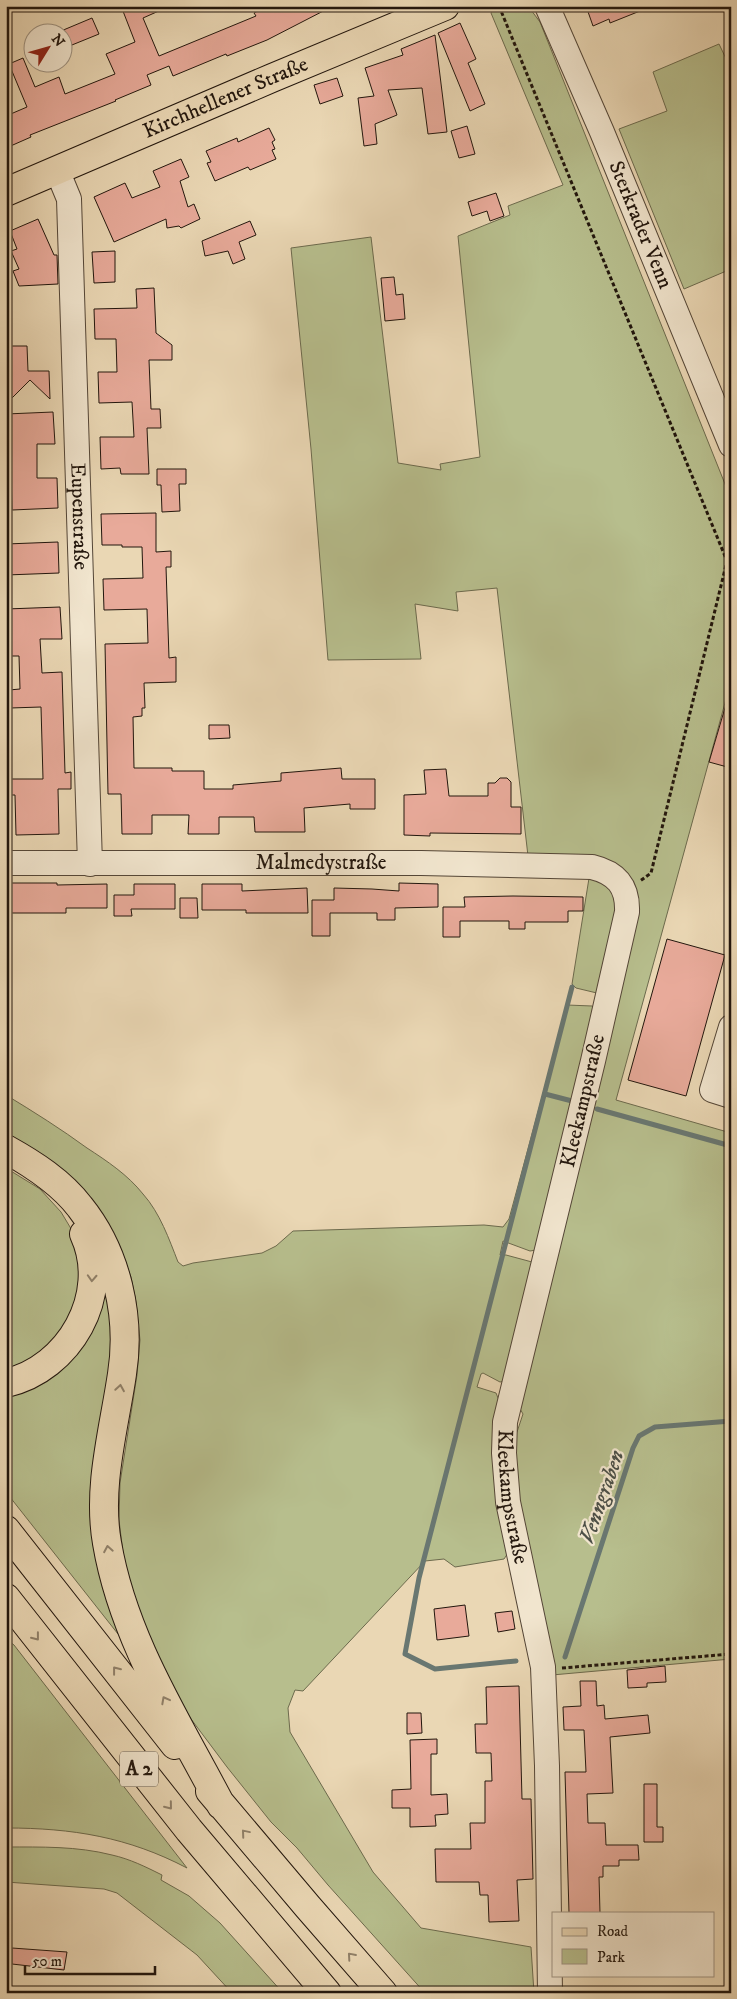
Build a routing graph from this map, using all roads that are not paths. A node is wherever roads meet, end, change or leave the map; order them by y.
1 (445, 6) edge
2 (547, 6) edge
3 (57, 170) junction
4 (6, 192) edge
5 (731, 445) edge
6 (6, 863) edge
7 (90, 864) junction
8 (624, 891) joint
9 (731, 1027) edge
10 (731, 1096) edge
11 (6, 1149) edge
12 (6, 1161) edge
13 (6, 1382) edge
14 (6, 1530) edge
15 (6, 1598) edge
16 (221, 1805) junction
17 (327, 1993) edge
18 (384, 1993) edge
19 (550, 1993) edge

1 - 3 main road, Kirchhellener Straße
2 - 5 street, Sterkrader Venn
3 - 4 main road, Kirchhellener Straße
3 - 7 street, Eupenstraße
6 - 7 street, Malmedystraße
7 - 8 street, Malmedystraße
8 - 19 street, Kleekampstraße
9 - 10 street
16 -> 11 main road
12 -> 13 main road
16 -> 14 main road, A 2
15 -> 17 main road, A 2
18 -> 16 main road, A 2

